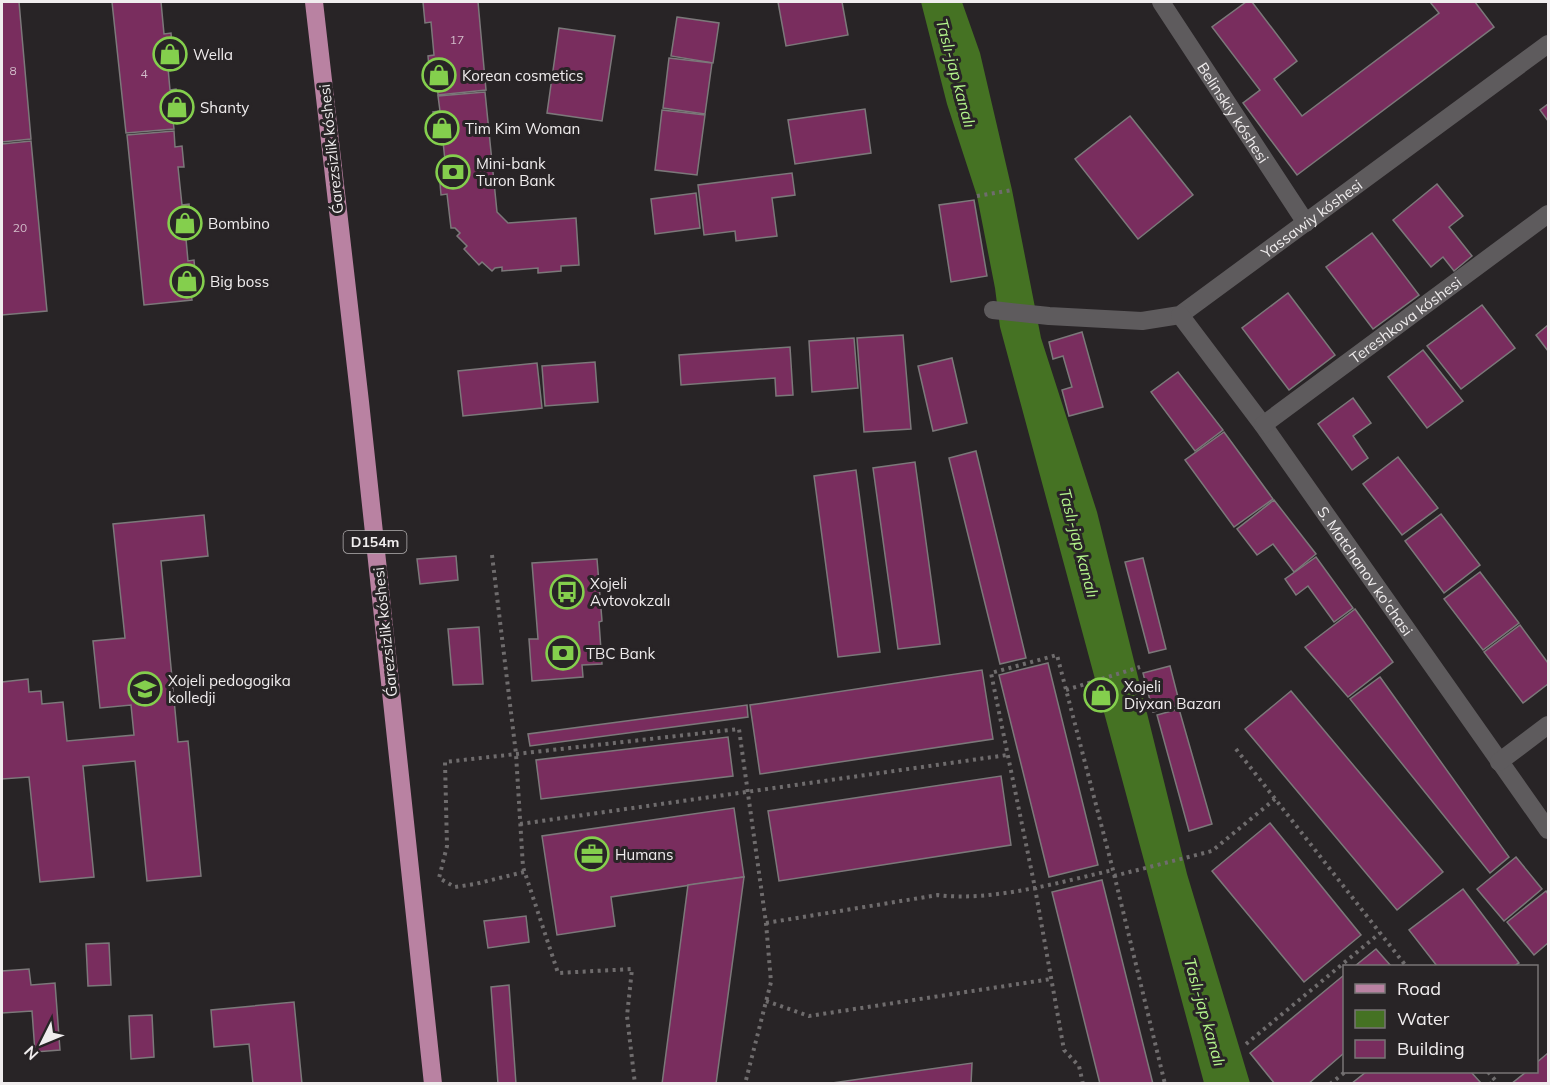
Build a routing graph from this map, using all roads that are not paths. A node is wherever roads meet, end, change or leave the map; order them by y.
1 (314, 2) edge
2 (1161, 2) edge
3 (1548, 44) edge
4 (1548, 214) edge
5 (1306, 223) junction
6 (993, 310) dead end
7 (1180, 315) junction
8 (1263, 425) junction
9 (1548, 725) edge
10 (1500, 762) junction
11 (1548, 830) edge
12 (433, 1083) edge

1 - 12 main road, Ǵarezsizlik kóshesi / D154m
2 - 5 street, Belinskiy kóshesi
3 - 5 street, Yassawiy kóshesi
4 - 8 street, Tereshkova kóshesi
5 - 7 street, Yassawiy kóshesi
6 - 7 street, Yassawiy kóshesi
7 - 8 street, S. Matchanov ko'chasi
8 - 10 street, S. Matchanov ko'chasi
9 - 10 street
10 - 11 street, S. Matchanov ko'chasi

